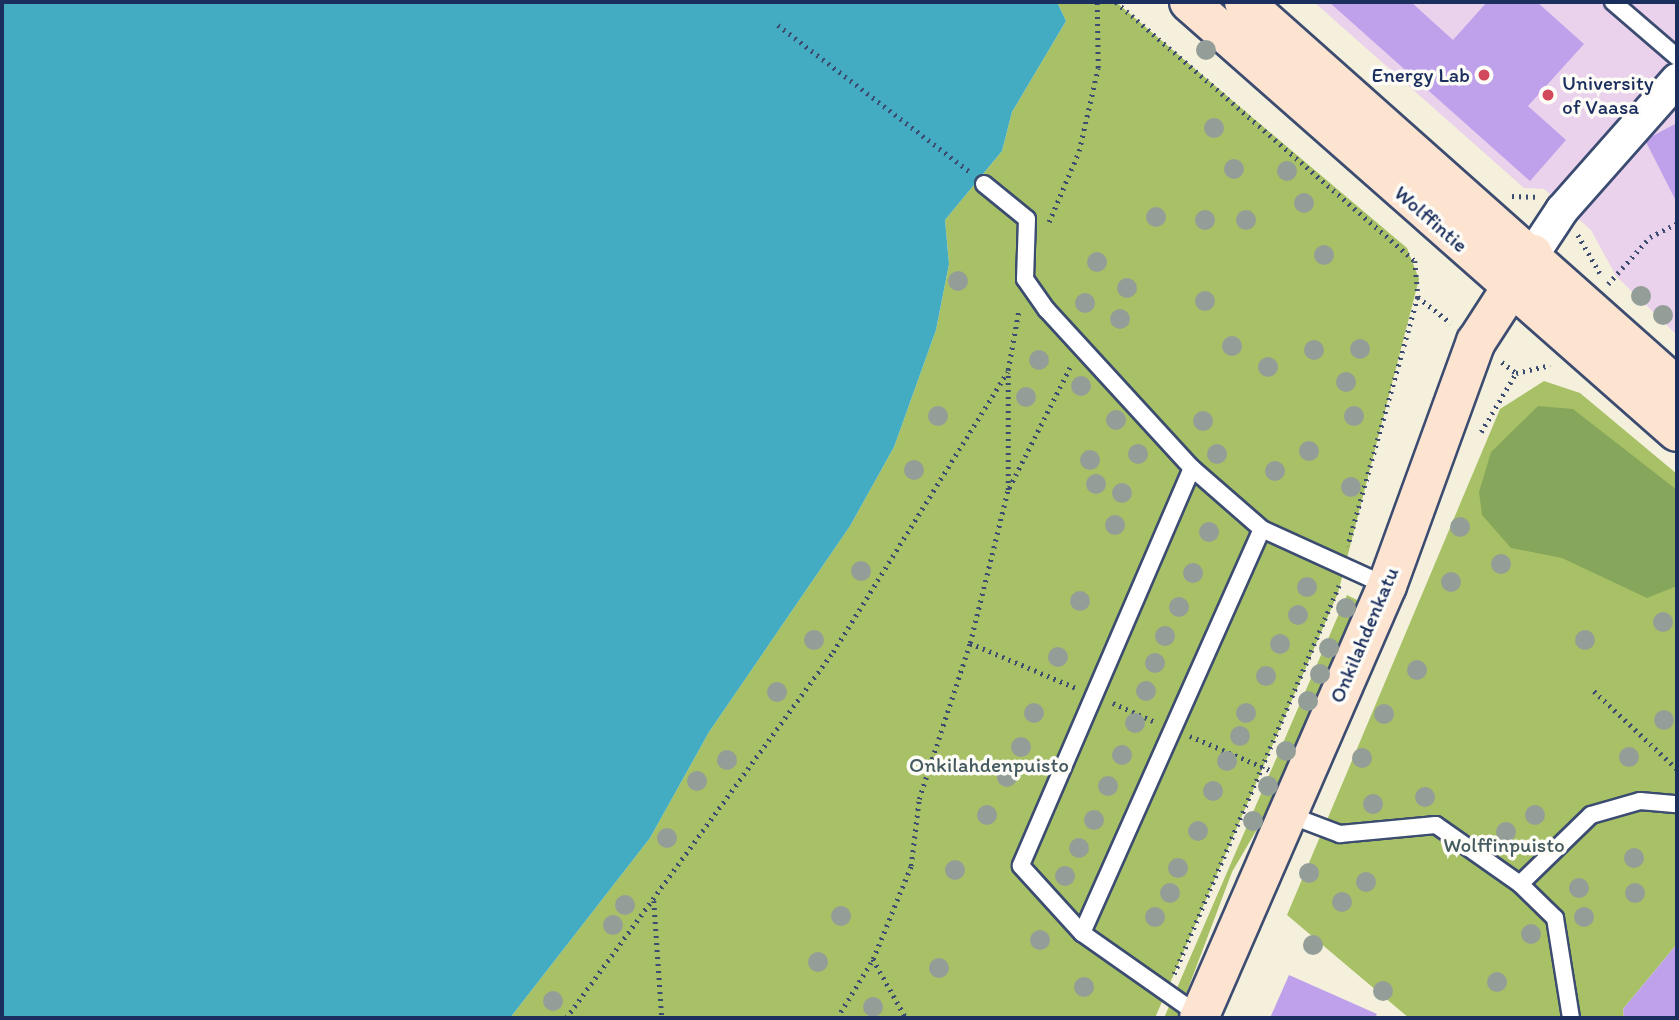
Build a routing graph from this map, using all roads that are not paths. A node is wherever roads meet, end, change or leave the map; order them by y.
1 (1189, 2) edge
2 (1244, 2) edge
3 (1613, 2) edge
4 (1677, 57) edge
5 (1677, 80) edge
6 (984, 184) road end
7 (1533, 254) junction
8 (1510, 289) junction
9 (1677, 387) edge
10 (1677, 432) edge
11 (1192, 468) junction
12 (1262, 529) junction
13 (1387, 586) junction
14 (1294, 799) junction
15 (1677, 804) edge
16 (1520, 884) junction
17 (1082, 933) junction
18 (1200, 1017) edge
19 (1571, 1018) edge

1 - 8 main road, Wolffintie
2 - 7 main road, Wolffintie
3 - 4 lane
5 - 7 street
6 - 11 lane
7 - 8 main road, Onkilahdenkatu
7 - 9 main road, Wolffintie
8 - 10 main road, Wolffintie
8 - 13 main road, Onkilahdenkatu
11 - 12 lane
11 - 17 lane
12 - 13 lane
12 - 17 lane
13 - 14 main road, Onkilahdenkatu
14 - 16 lane
14 - 18 main road, Onkilahdenkatu
15 - 16 lane
16 - 19 lane
17 - 18 lane

